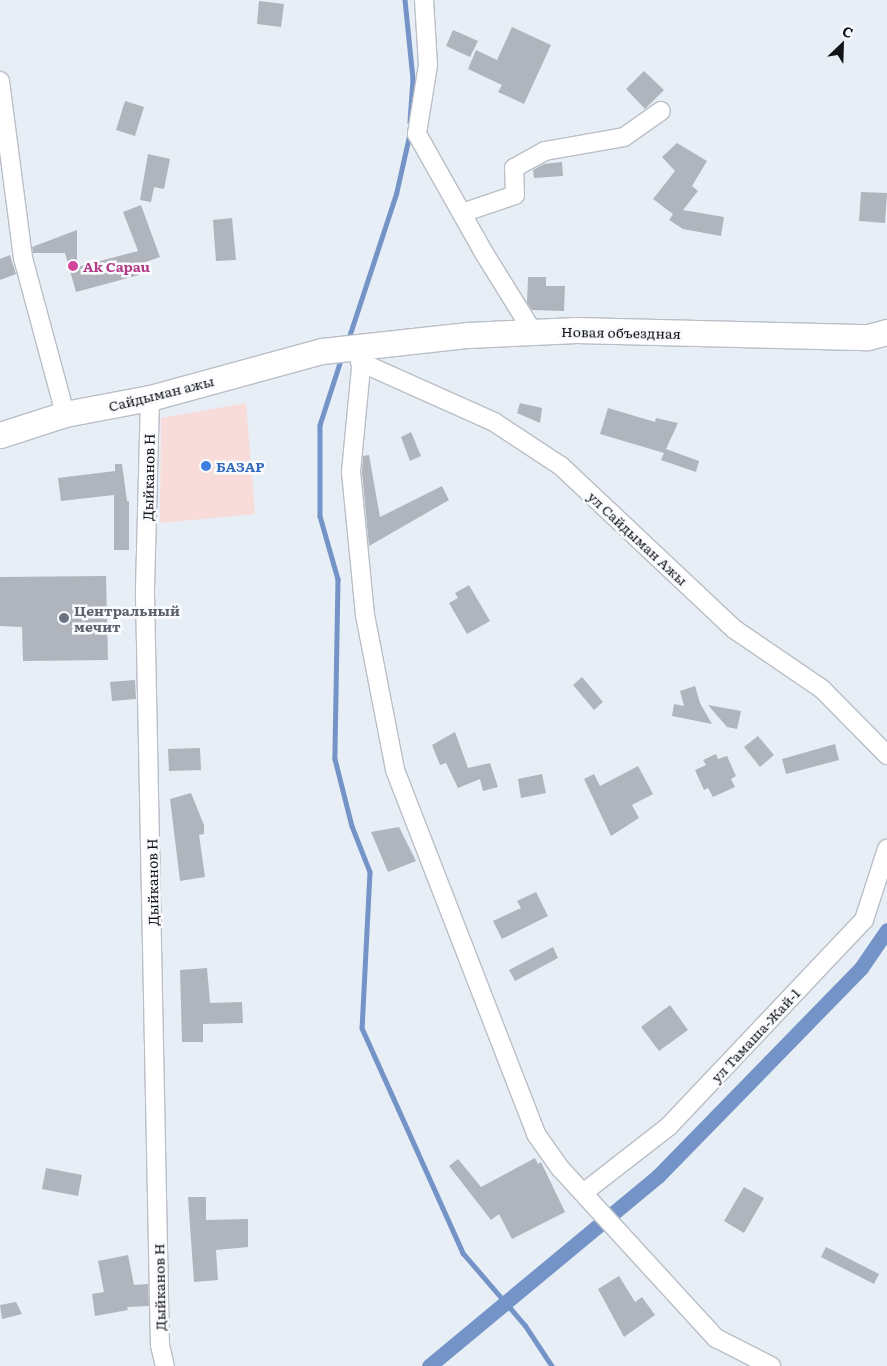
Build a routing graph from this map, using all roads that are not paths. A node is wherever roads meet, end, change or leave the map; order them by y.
1 (424, 0) edge
2 (0, 81) edge
3 (661, 111) dead end
4 (462, 214) junction
5 (533, 332) junction
6 (887, 332) edge
7 (360, 352) junction
8 (150, 398) junction
9 (65, 414) junction
10 (0, 435) edge
11 (887, 755) edge
12 (887, 849) edge
13 (584, 1194) junction
14 (165, 1366) edge
15 (770, 1366) edge

1 - 4 street
2 - 9 street
3 - 4 street
4 - 5 street
5 - 6 main road, Новая объездная
5 - 7 main road, Новая объездная
7 - 8 main road, Сайдыман ажы
7 - 11 street, ул Сайдыман Ажы
7 - 13 street
8 - 9 main road, Сайдыман ажы
8 - 14 street, Дыйканов Н
9 - 10 main road, Сайдыман ажы
12 - 13 street, ул Тамаша-Жай-1
13 - 15 street

